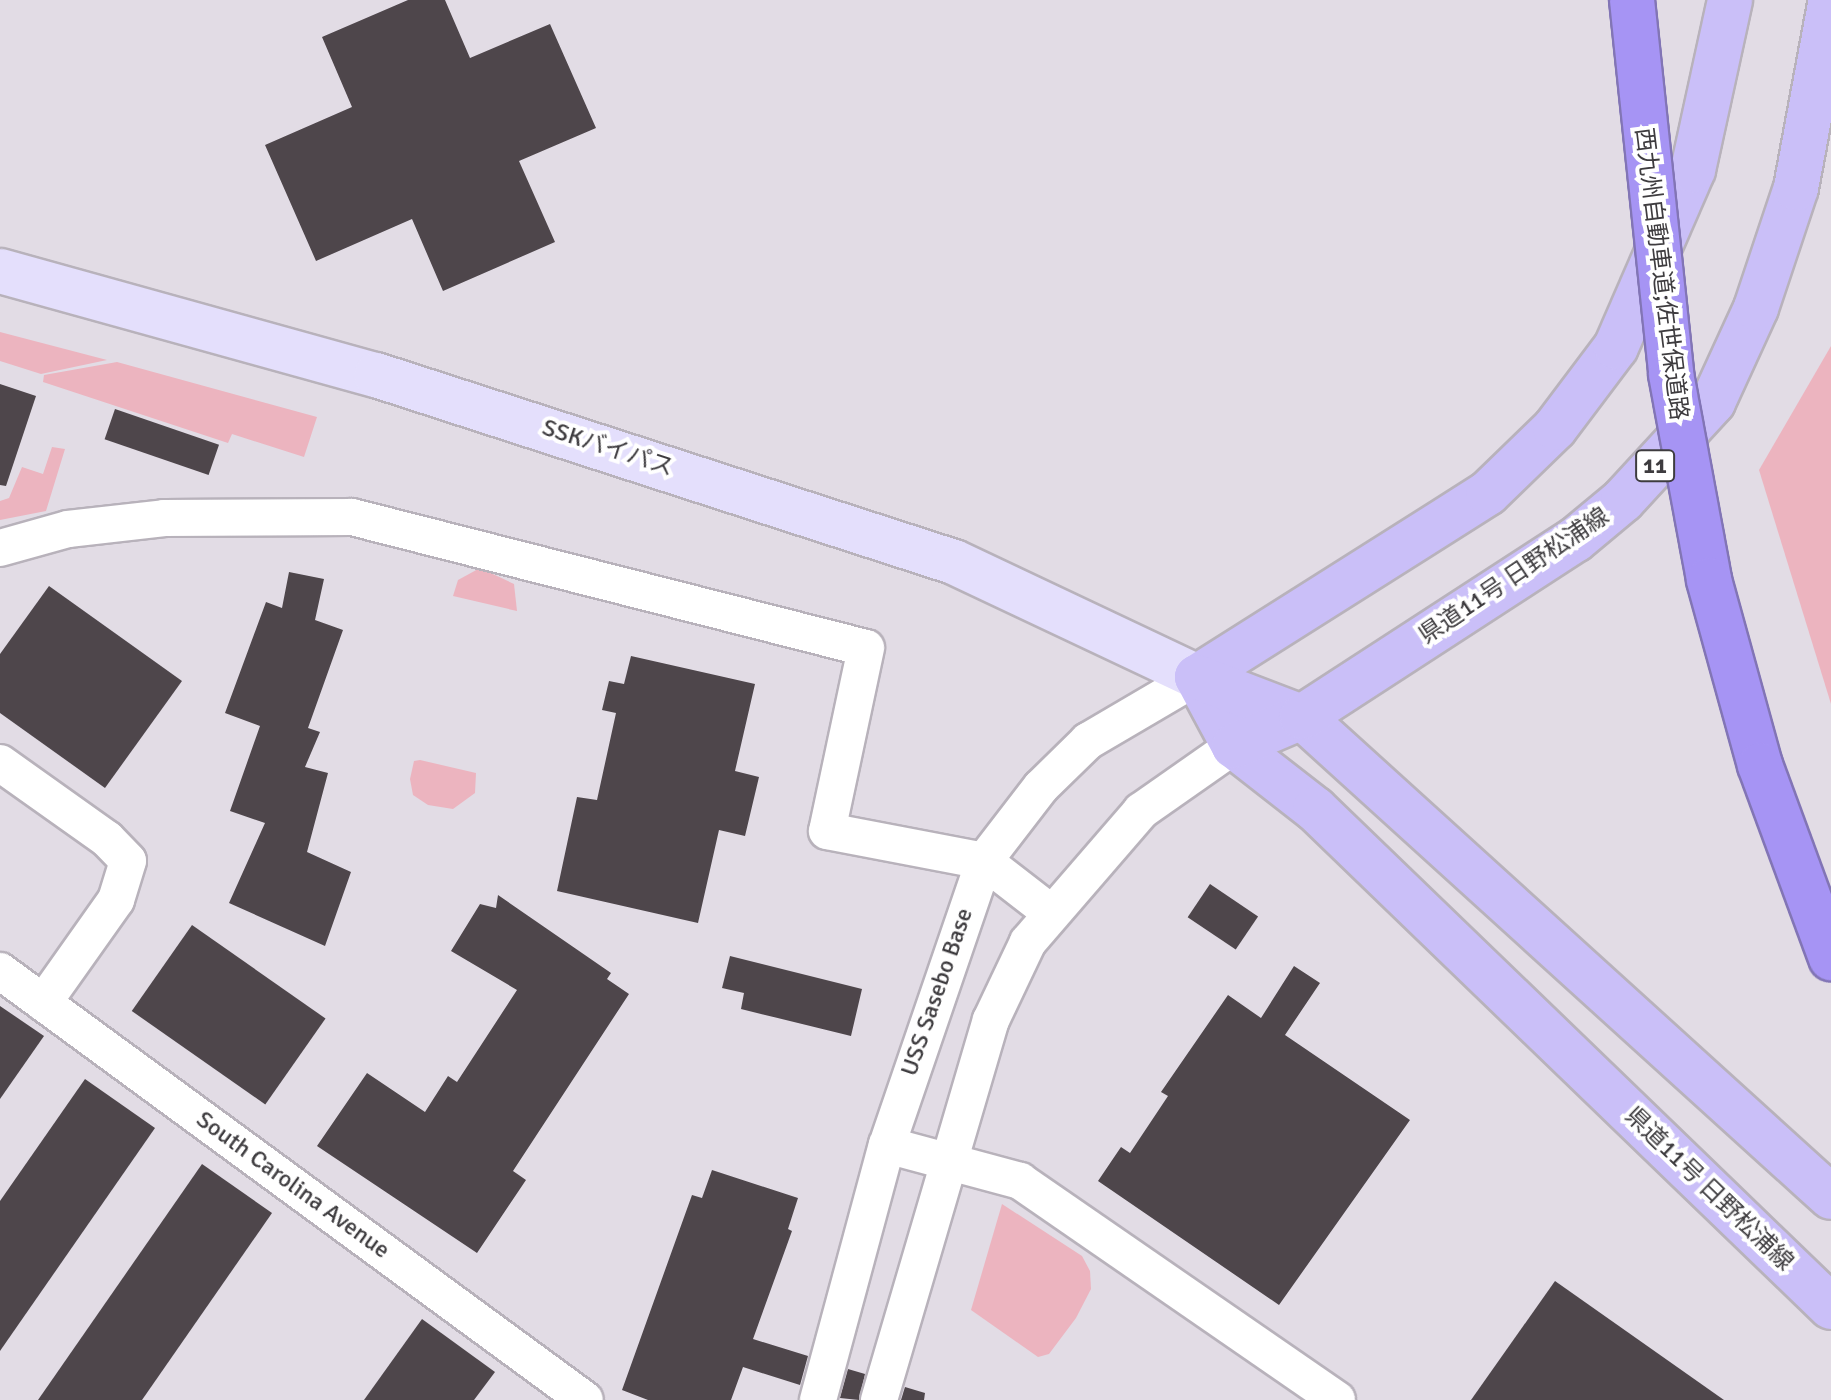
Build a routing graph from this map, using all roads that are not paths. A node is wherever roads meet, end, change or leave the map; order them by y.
1 (1632, 0) edge
2 (1730, 0) edge
3 (1831, 0) edge
4 (0, 271) edge
5 (0, 548) edge
6 (1197, 677) junction
7 (1302, 717) junction
8 (1234, 746) junction
9 (0, 763) edge
10 (984, 861) junction
11 (1051, 913) junction
12 (1831, 958) edge
13 (0, 971) edge
14 (43, 1003) junction
15 (887, 1145) junction
16 (949, 1160) junction
17 (1831, 1197) edge
18 (1831, 1307) edge
19 (585, 1400) edge
20 (818, 1400) edge
21 (879, 1400) edge
22 (1337, 1400) edge

1 - 12 highway, 西九州自動車道;佐世保道路, bridge
2 - 6 main road
3 - 7 main road, 県道11号 日野松浦線 / 11
4 - 6 street, SSKバイパス
5 - 10 street
6 - 7 main road
6 - 8 main road, 県道11号 日野松浦線
6 - 10 street, USS Sasebo Base
7 - 8 main road, 県道11号 日野松浦線 / 11
7 - 17 main road
8 - 11 street
8 - 18 main road, 県道11号 日野松浦線
9 - 14 street
10 - 11 street
10 - 15 street, USS Sasebo Base
11 - 16 street
13 - 14 street, South Carolina Avenue
14 - 19 street, South Carolina Avenue
15 - 16 street
15 - 20 street, USS Sasebo Base
16 - 21 street
16 - 22 street

